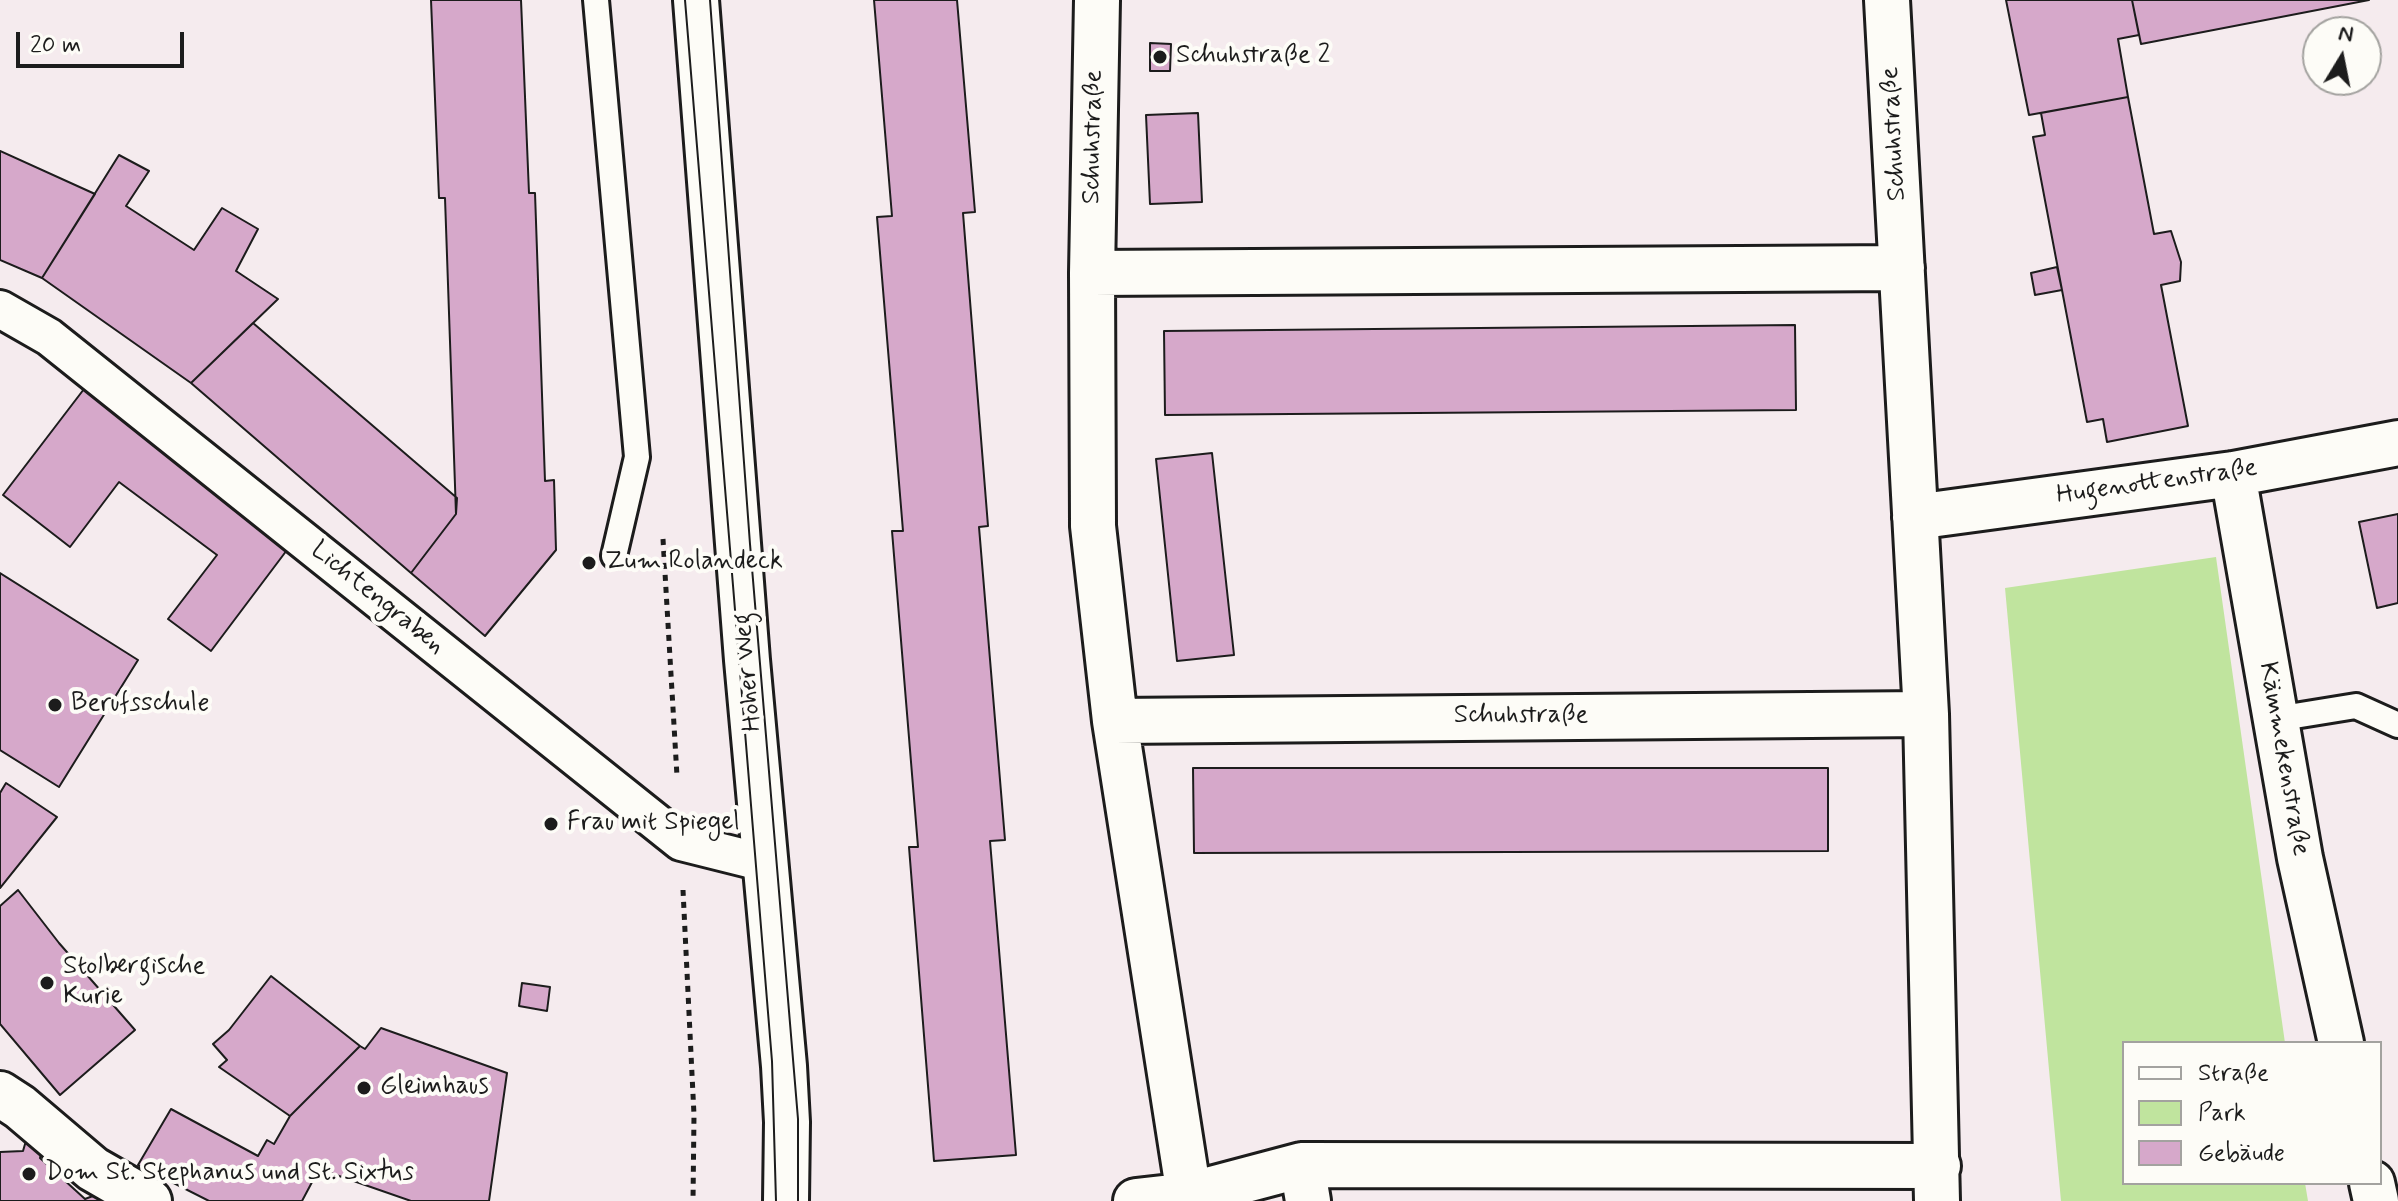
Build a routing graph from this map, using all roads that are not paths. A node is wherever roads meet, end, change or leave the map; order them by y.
1 (596, 0) edge
2 (696, 0) edge
3 (1097, 0) edge
4 (1887, 0) edge
5 (1902, 268) junction
6 (1092, 273) junction
7 (0, 309) edge
8 (2398, 443) edge
9 (2233, 474) junction
10 (1915, 517) junction
11 (614, 556) dead end
12 (1926, 714) junction
13 (2276, 719) junction
14 (1115, 721) junction
15 (2398, 725) edge
16 (765, 863) junction
17 (2341, 1041) edge
18 (0, 1094) edge
19 (1305, 1183) edge
20 (1938, 1183) edge
21 (1189, 1195) junction
22 (149, 1201) edge
23 (786, 1201) edge
24 (1136, 1201) edge

1 - 11 lane
2 - 16 street, Hoher Weg
3 - 6 street, Schuhstraße
4 - 5 street, Schuhstraße
5 - 6 street
5 - 10 street, Schuhstraße
6 - 14 street, Schuhstraße
7 - 16 street, Lichtengraben
8 - 9 street, Hugenottenstraße
9 - 10 street, Hugenottenstraße
9 - 13 street, Kämmekenstraße
10 - 12 street, Schuhstraße
12 - 14 street, Schuhstraße
12 - 20 street, Schuhstraße
13 - 15 lane
13 - 17 street, Kämmekenstraße
14 - 21 street, Schuhstraße
16 - 23 street, Hoher Weg
18 - 22 street
19 - 20 street, Schuhstraße
19 - 21 street, Schuhstraße
21 - 24 street, Schuhstraße

